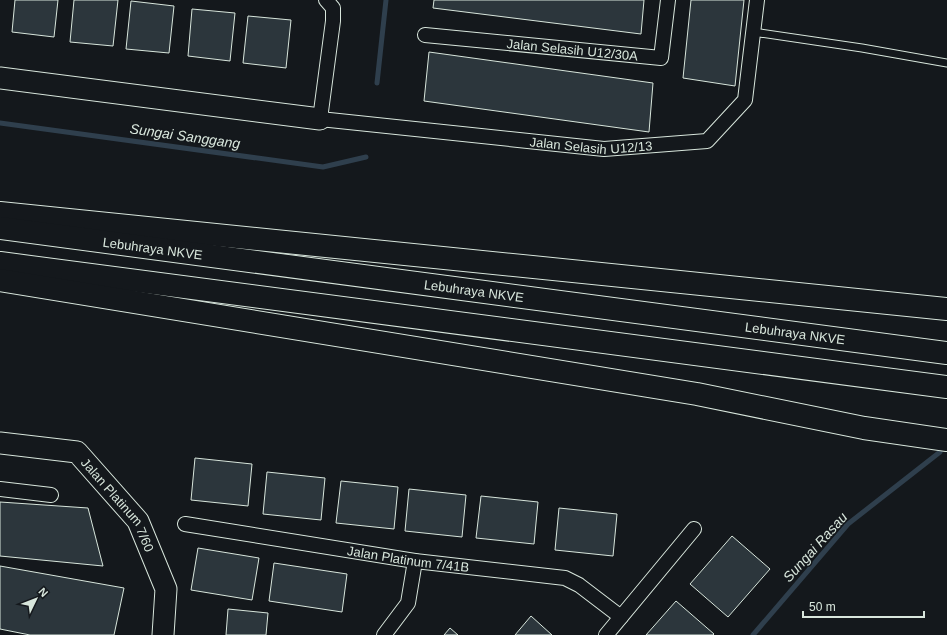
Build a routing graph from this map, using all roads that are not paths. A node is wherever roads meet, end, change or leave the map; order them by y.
1 (326, 0) edge
2 (668, 0) edge
3 (757, 0) edge
4 (753, 32) junction
5 (425, 35) dead end
6 (947, 64) edge
7 (0, 78) edge
8 (320, 119) junction
9 (0, 213) edge
10 (0, 228) edge
11 (0, 263) edge
12 (0, 280) edge
13 (947, 309) edge
14 (947, 353) edge
15 (947, 387) edge
16 (947, 440) edge
17 (0, 443) edge
18 (0, 489) edge
19 (51, 495) dead end
20 (185, 524) dead end
21 (694, 529) dead end
22 (414, 561) junction
23 (621, 617) junction
24 (163, 635) edge
25 (384, 635) edge
26 (606, 635) edge

1 - 8 street
2 - 5 street, Jalan Selasih U12/30A
3 - 4 street, Jalan Selasih U12/13
4 - 6 lane
4 - 8 street, Jalan Selasih U12/13
7 - 8 street
9 - 13 highway
10 - 14 highway, Lebuhraya NKVE
11 - 15 highway
12 - 16 highway
17 - 24 street, Jalan Platinum 7/60
18 - 19 street
20 - 22 street, Jalan Platinum 7/41B
21 - 23 street
22 - 23 street, Jalan Platinum 7/41B
22 - 25 street
23 - 26 street

